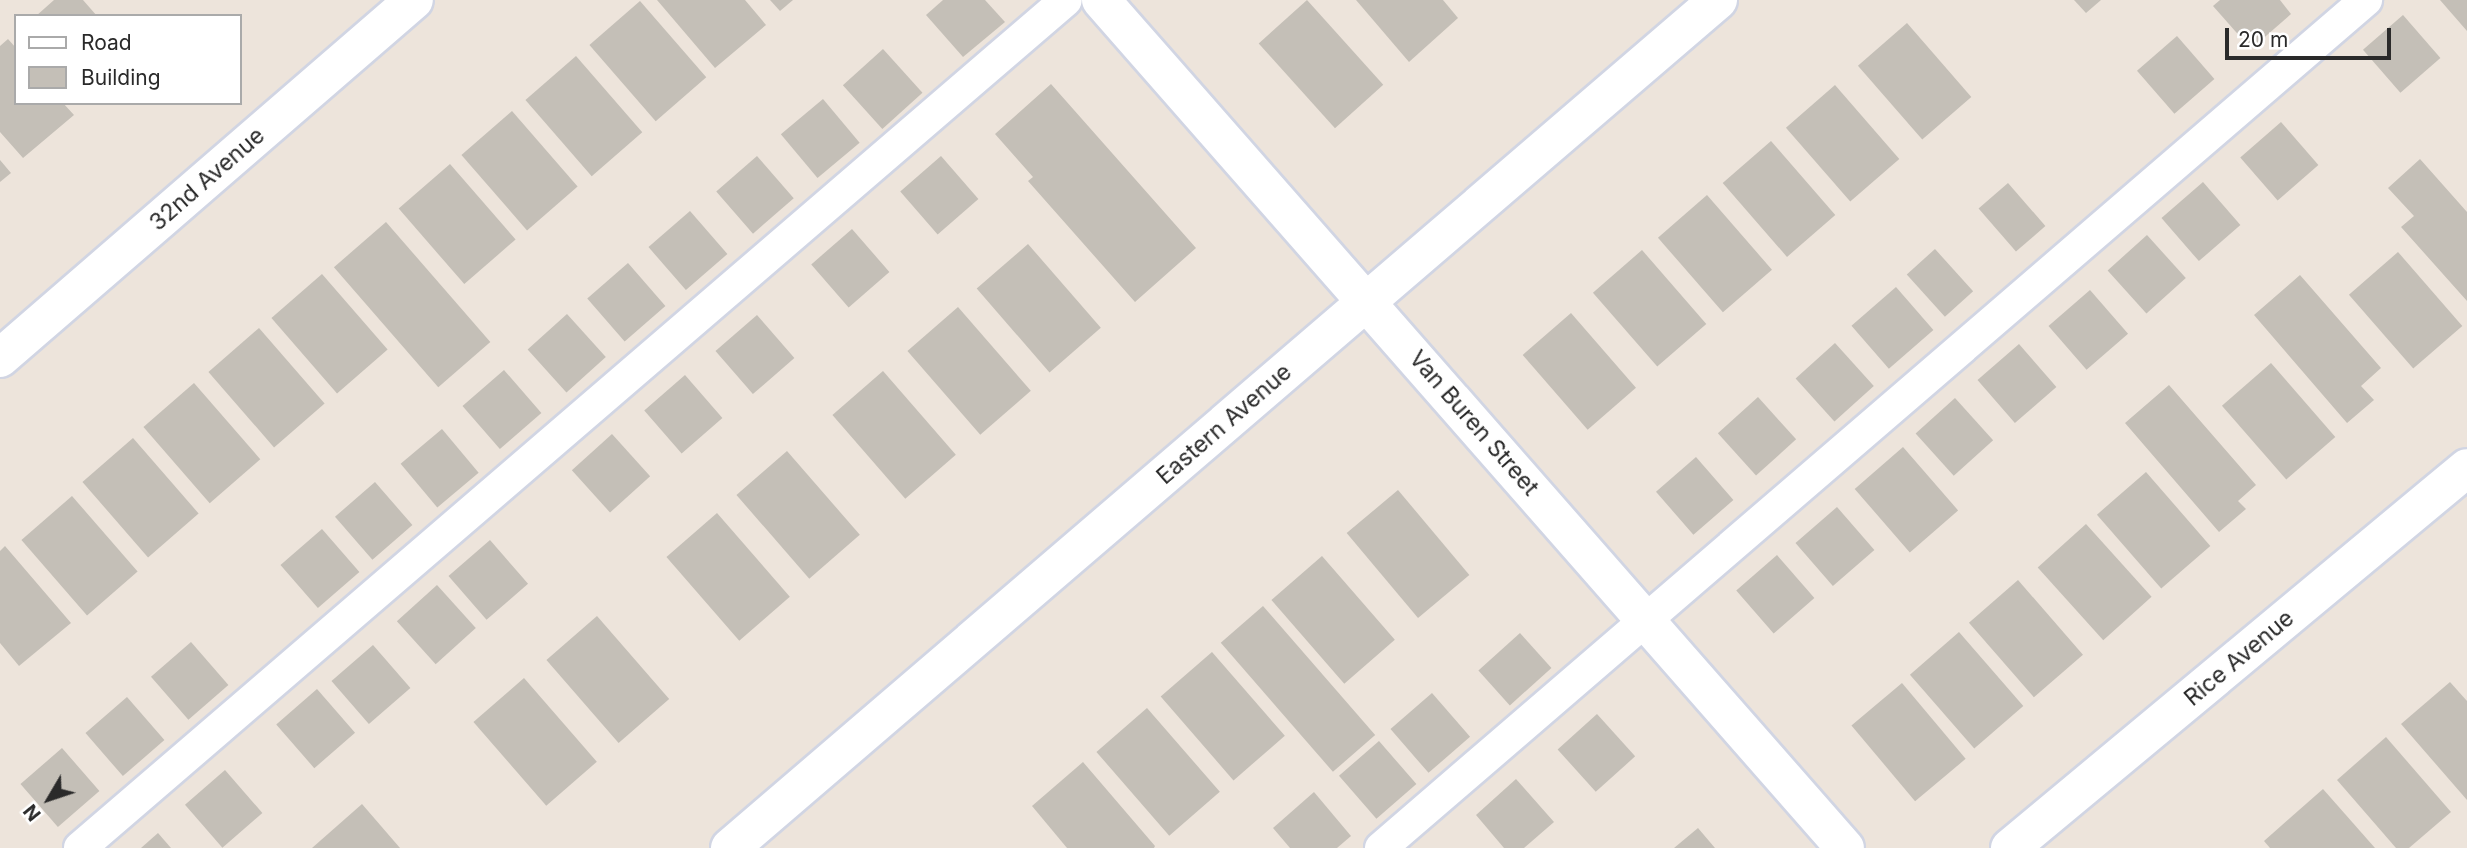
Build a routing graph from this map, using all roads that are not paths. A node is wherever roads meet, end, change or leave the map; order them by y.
1 (414, 0) edge
2 (1066, 0) edge
3 (1101, 0) edge
4 (1718, 0) edge
5 (2366, 0) edge
6 (1368, 301) junction
7 (0, 358) edge
8 (2467, 468) edge
9 (1646, 620) junction
10 (80, 848) edge
11 (730, 848) edge
12 (1381, 848) edge
13 (1845, 848) edge
14 (2010, 848) edge

1 - 7 street, 32nd Avenue
2 - 10 lane
3 - 6 street, Van Buren Street
4 - 6 street, Eastern Avenue
5 - 9 lane
6 - 9 street, Van Buren Street
6 - 11 street, Eastern Avenue
8 - 14 street, Rice Avenue
9 - 12 lane
9 - 13 street, Van Buren Street

